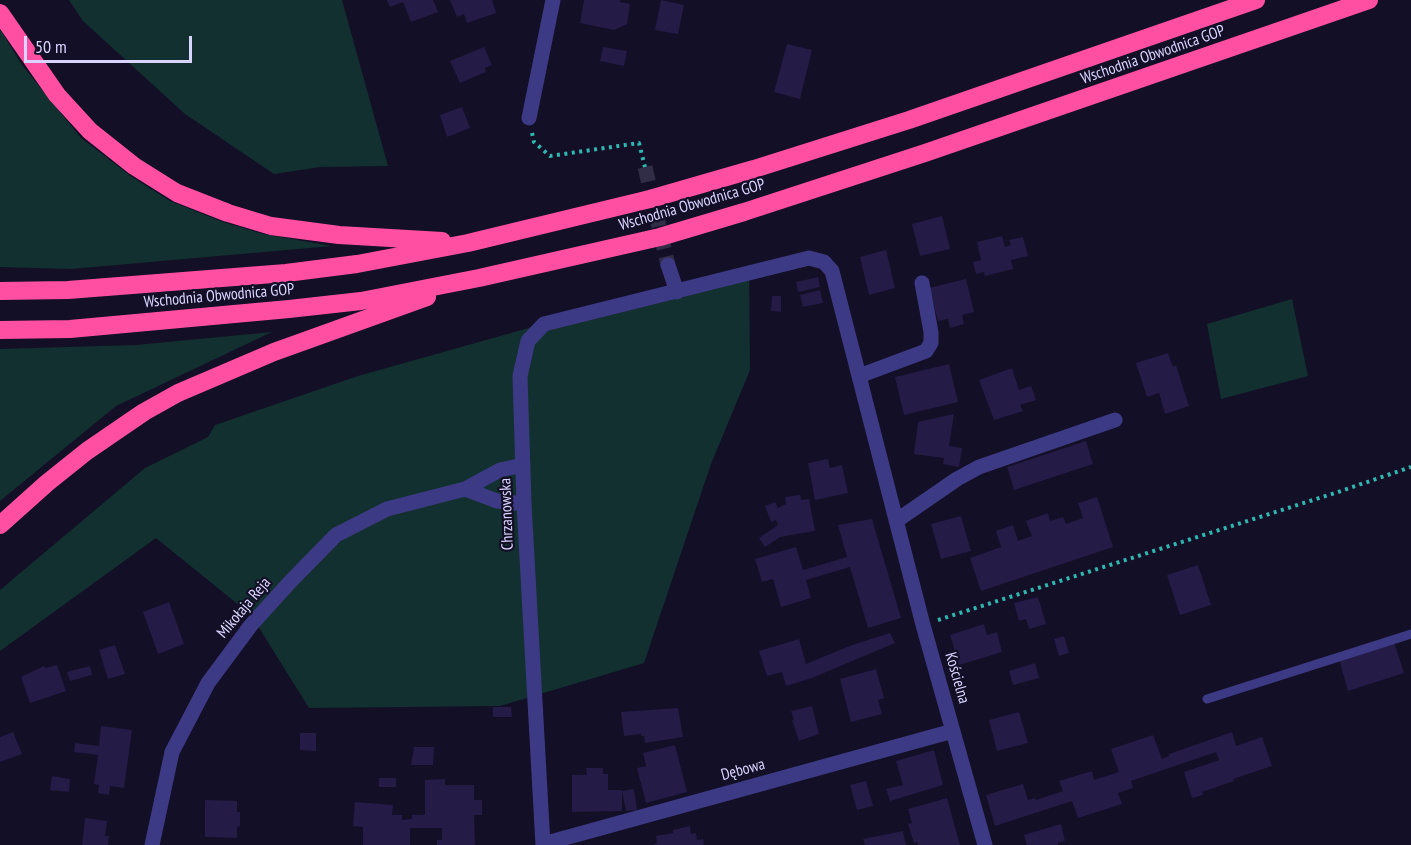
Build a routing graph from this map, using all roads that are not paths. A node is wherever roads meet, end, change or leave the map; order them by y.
1 (553, 0) edge
2 (1256, 0) edge
3 (1369, 0) edge
4 (0, 13) edge
5 (529, 118) road end
6 (468, 243) junction
7 (668, 265) tunnel mouth
8 (479, 278) junction
9 (922, 283) dead end
10 (0, 291) edge
11 (677, 292) junction
12 (0, 330) edge
13 (859, 376) junction
14 (1115, 420) dead end
15 (524, 465) junction
16 (465, 489) junction
17 (524, 504) junction
18 (896, 521) junction
19 (0, 525) edge
20 (1411, 634) edge
21 (1207, 699) dead end
22 (953, 732) junction
23 (543, 844) edge
24 (152, 845) edge
25 (985, 845) edge

1 - 5 street
2 - 6 highway, Wschodnia Obwodnica GOP
3 - 8 highway, Wschodnia Obwodnica GOP
4 - 6 highway
6 - 10 highway, Wschodnia Obwodnica GOP
7 - 11 street
8 - 12 highway, Wschodnia Obwodnica GOP
8 - 19 highway
9 - 13 street
11 - 13 street, Kościelna
11 - 15 street, Chrzanowska
13 - 18 street, Kościelna
14 - 18 street
15 - 16 street, Mikołaja Reja
15 - 17 street, Chrzanowska
16 - 17 street
16 - 24 street, Mikołaja Reja
17 - 23 street, Chrzanowska
18 - 22 street, Kościelna
20 - 21 lane
22 - 23 street, Dębowa
22 - 25 street, Kościelna

